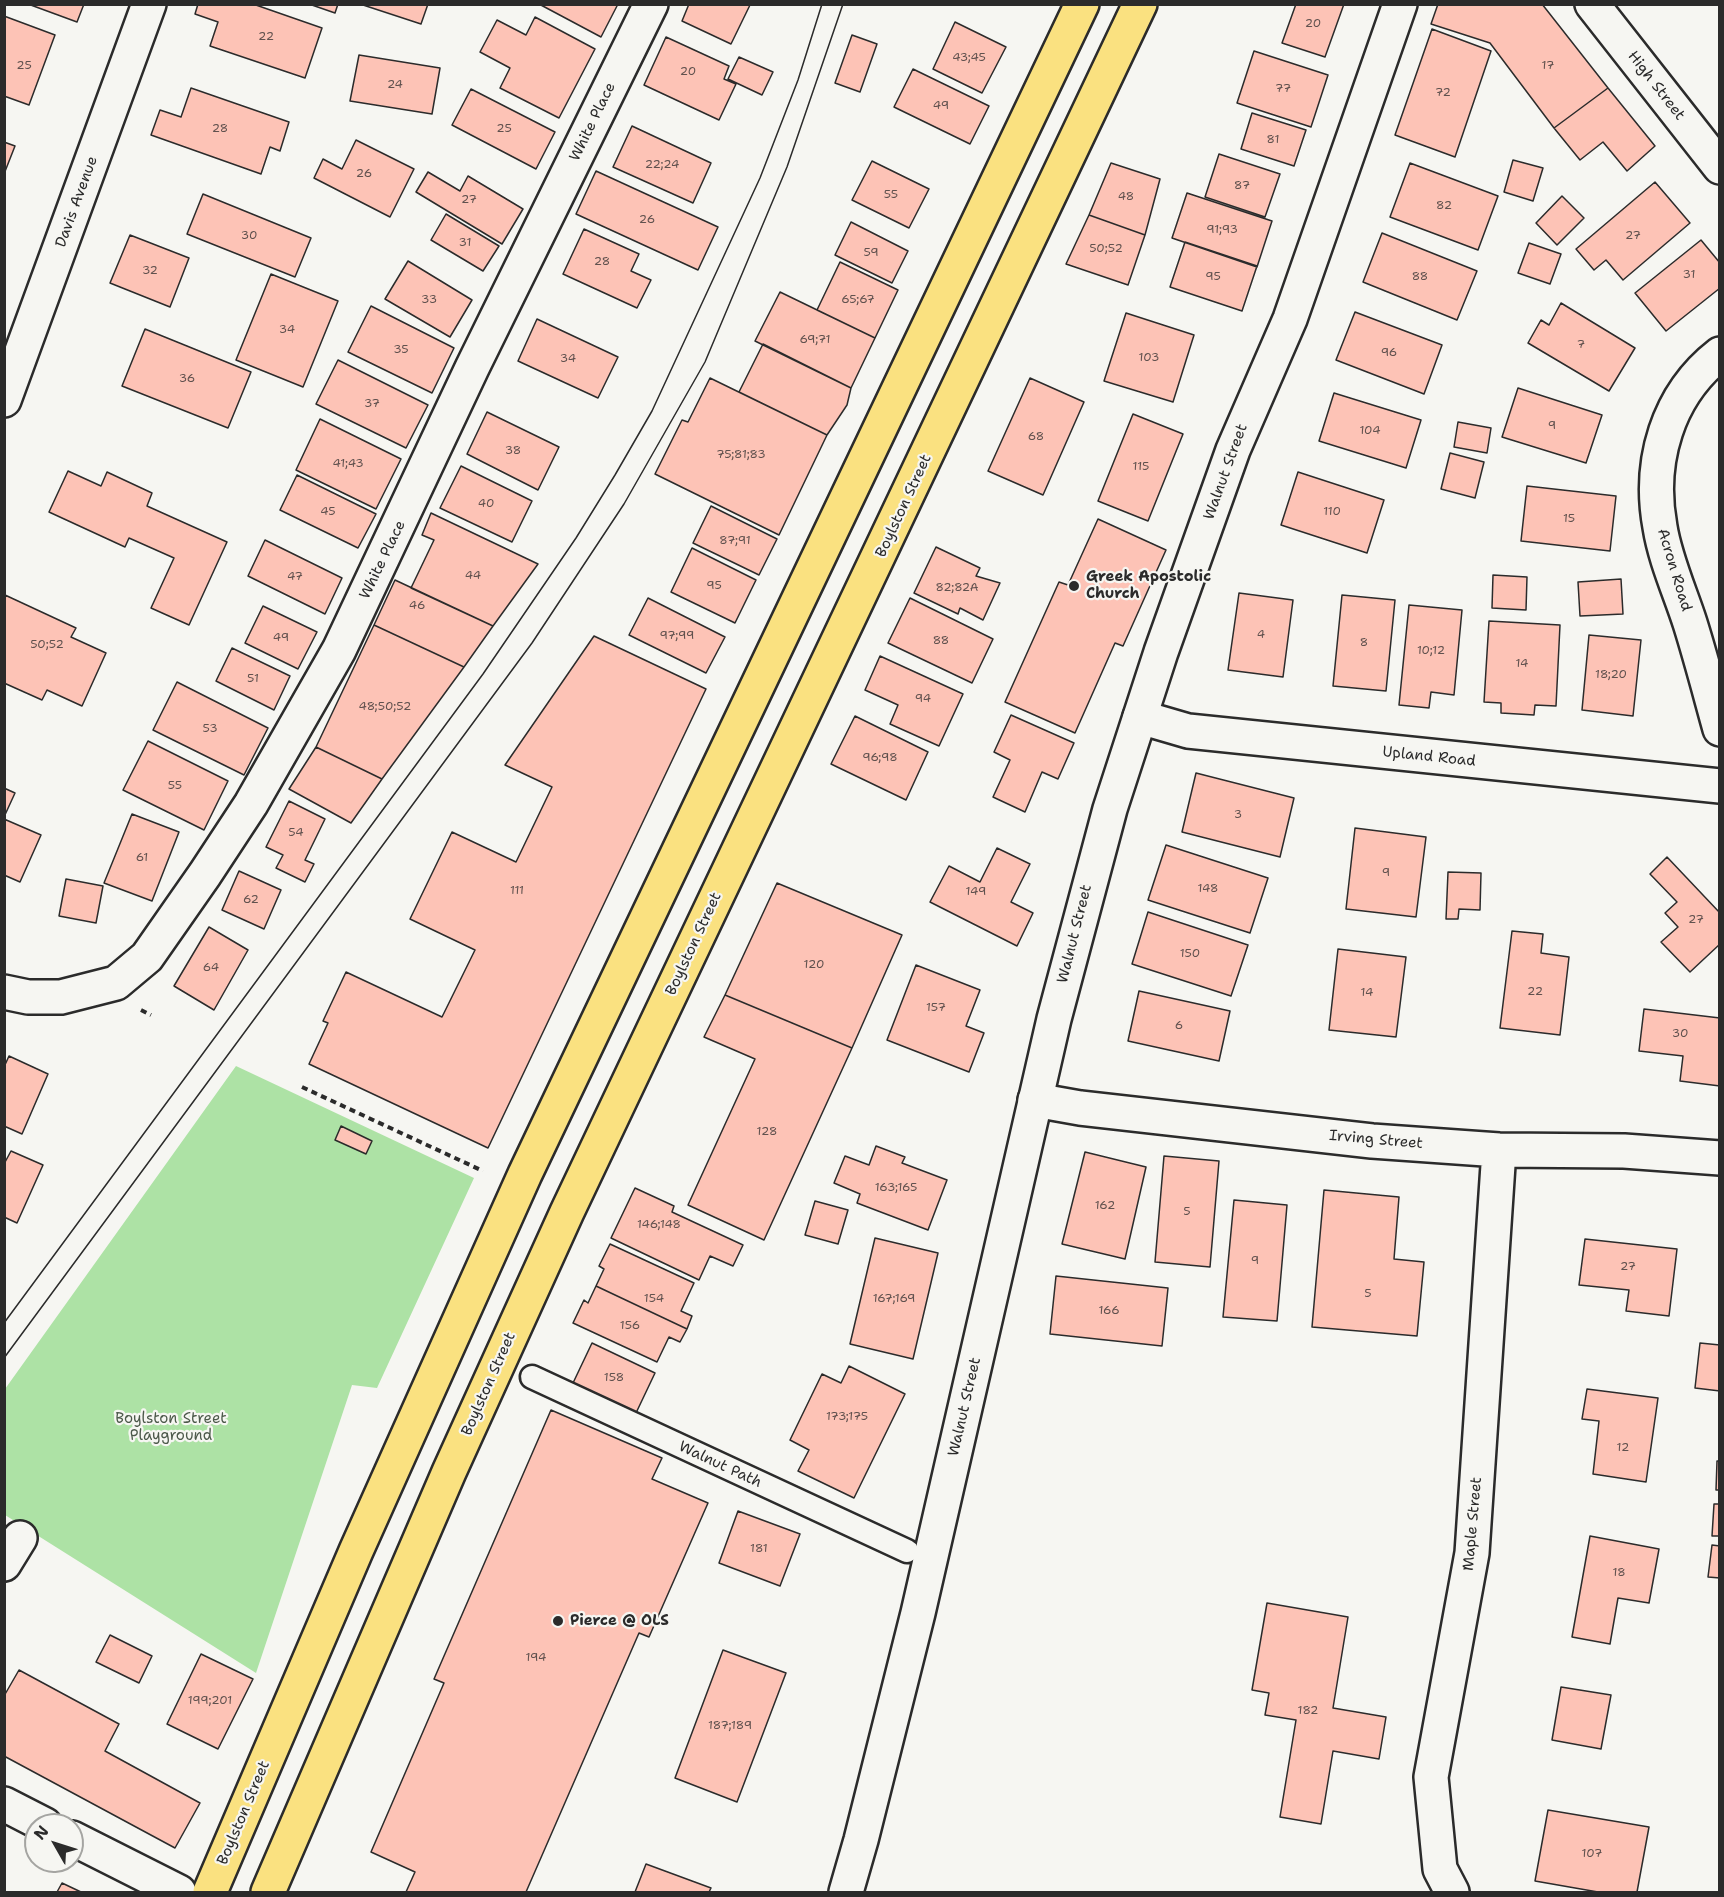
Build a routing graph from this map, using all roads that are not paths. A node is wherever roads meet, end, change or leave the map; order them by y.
1 (149, 4) edge
2 (651, 4) edge
3 (1082, 4) edge
4 (1140, 4) edge
5 (1400, 4) edge
6 (1592, 4) edge
7 (1719, 167) edge
8 (1719, 354) edge
9 (4, 400) edge
10 (1140, 717) junction
11 (1719, 729) edge
12 (1719, 786) edge
13 (4, 992) edge
14 (1035, 1100) junction
15 (1499, 1150) junction
16 (1719, 1158) edge
17 (532, 1377) dead end
18 (908, 1551) dead end
19 (4, 1804) edge
20 (24, 1814) edge
21 (84, 1845) edge
22 (179, 1893) edge
23 (210, 1893) edge
24 (268, 1893) edge
25 (846, 1893) edge
26 (1452, 1893) edge

1 - 9 street, Davis Avenue
2 - 13 street, White Place
3 - 23 highway, Boylston Street
4 - 24 highway, Boylston Street
5 - 10 street, Walnut Street
6 - 7 street, High Street
8 - 11 street, Acron Road
10 - 12 street, Upland Road
10 - 14 street, Walnut Street
14 - 15 street, Irving Street
14 - 25 street, Walnut Street
15 - 16 street, Irving Street
15 - 26 street, Maple Street
17 - 18 lane, Walnut Path
19 - 20 street
21 - 22 street

